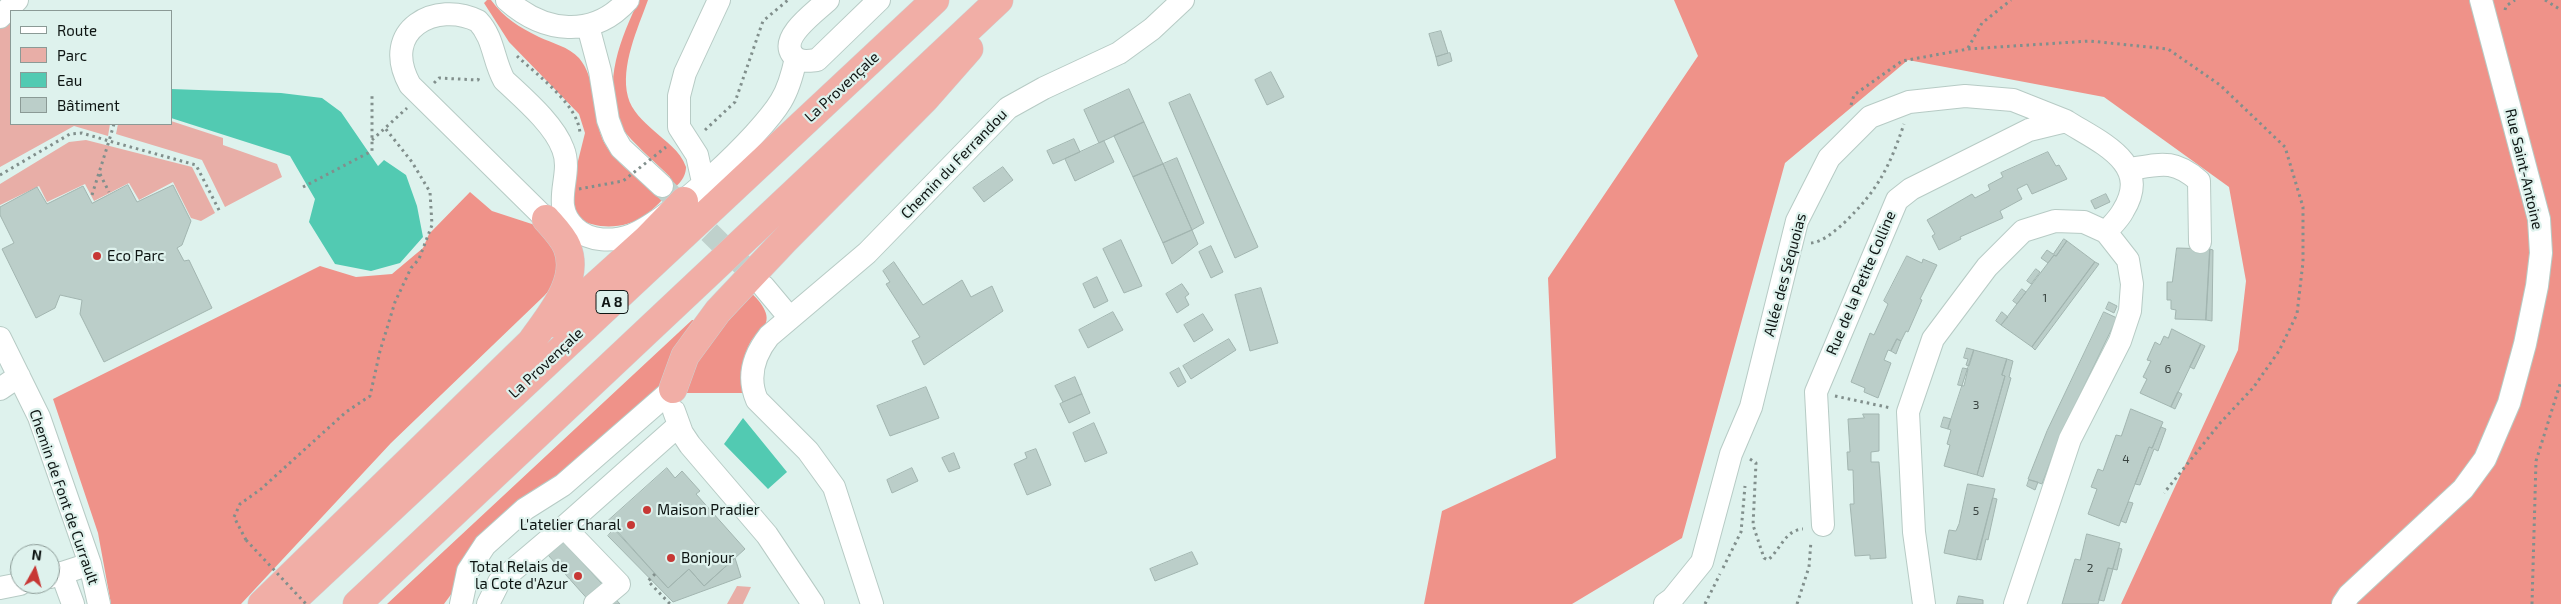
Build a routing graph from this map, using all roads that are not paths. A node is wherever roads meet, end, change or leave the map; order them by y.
1 (17, 0) edge
2 (507, 0) edge
3 (628, 0) edge
4 (719, 0) edge
5 (828, 0) edge
6 (879, 0) edge
7 (935, 0) edge
8 (999, 0) edge
9 (1011, 0) edge
10 (1183, 0) edge
11 (2481, 0) edge
12 (0, 17) edge
13 (588, 26) junction
14 (796, 58) junction
15 (2066, 121) junction
16 (2130, 169) junction
17 (703, 182) junction
18 (673, 193) junction
19 (546, 219) joint
20 (2106, 232) junction
21 (2200, 242) dead end
22 (764, 287) tunnel mouth
23 (790, 318) junction
24 (0, 338) edge
25 (531, 342) junction
26 (19, 376) junction
27 (673, 388) junction
28 (0, 389) edge
29 (678, 425) junction
30 (564, 527) junction
31 (1814, 530) road end
32 (90, 564) junction
33 (60, 574) edge
34 (60, 582) edge
35 (73, 604) edge
36 (99, 604) edge
37 (262, 604) edge
38 (289, 604) edge
39 (357, 604) edge
40 (460, 604) edge
41 (488, 604) edge
42 (595, 604) edge
43 (813, 604) edge
44 (872, 604) edge
45 (1665, 604) edge
46 (1924, 604) edge
47 (2015, 604) edge
48 (2343, 604) edge

1 - 12 street
2 - 13 street
3 - 13 street
4 - 17 street
5 - 14 street
6 - 14 street
7 - 38 highway, La Provençale / A 8
8 - 39 highway
9 - 27 highway
10 - 23 street, Chemin du Ferrandou
11 - 48 street, Rue Saint-Antoine
13 - 18 street
14 - 17 street
15 - 16 street
15 - 31 street, Rue de la Petite Colline
15 - 45 street, Allée des Séquoias
16 - 20 street
16 - 21 street
17 - 18 street
18 - 19 street
18 - 25 highway
19 - 25 highway
20 - 46 street
20 - 47 street
22 - 23 street
23 - 44 street, Chemin du Ferrandou
24 - 26 street, Chemin de Font de Currault
25 - 37 highway
26 - 28 street
26 - 32 street, Chemin de Font de Currault
27 - 29 street
27 - 40 street
29 - 30 street
29 - 43 street
30 - 41 street
30 - 42 street
32 - 33 street
32 - 36 street, Chemin de Font de Currault
34 - 35 street

